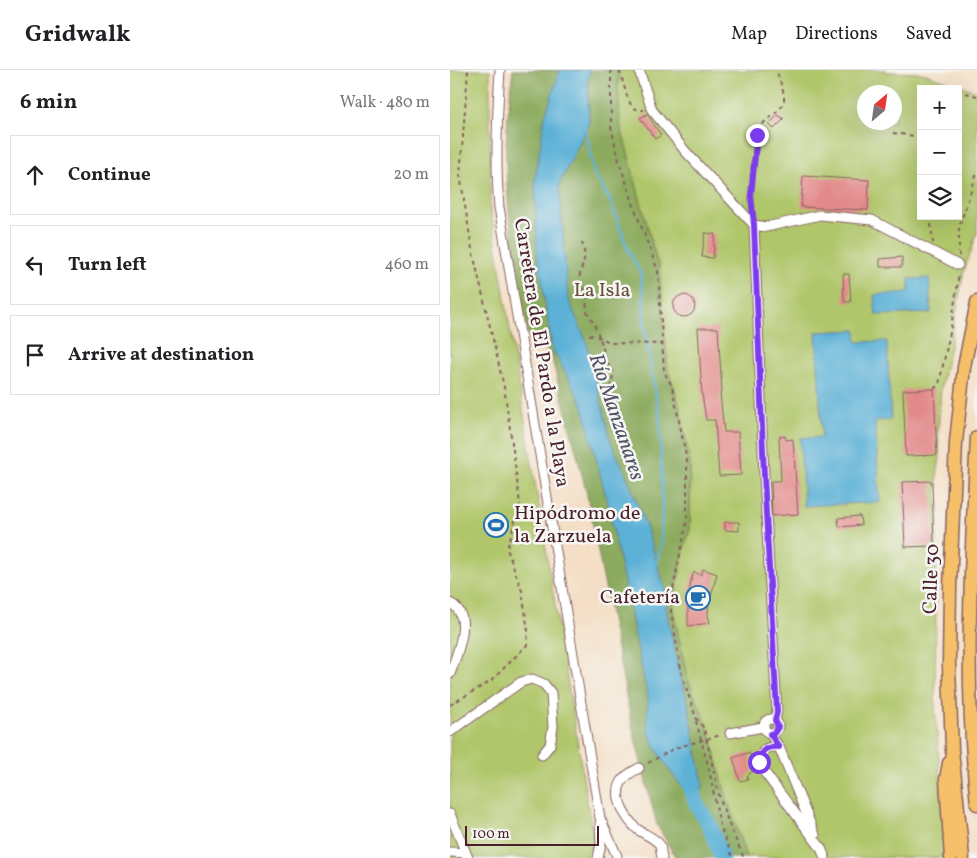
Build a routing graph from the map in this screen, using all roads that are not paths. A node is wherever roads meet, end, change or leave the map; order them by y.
1 (500, 70) edge
2 (638, 70) edge
3 (754, 225) junction
4 (958, 265) road end
5 (977, 302) edge
6 (977, 437) edge
7 (450, 603) edge
8 (450, 674) edge
9 (766, 730) junction
10 (450, 732) edge
11 (726, 734) road end
12 (779, 747) junction
13 (952, 750) junction
14 (542, 755) dead end
15 (639, 768) dead end
16 (977, 804) edge
17 (450, 814) edge
18 (600, 818) junction
19 (821, 848) junction
20 (450, 852) edge
21 (467, 856) edge
22 (619, 857) edge
23 (599, 858) edge
24 (662, 858) edge
25 (825, 858) edge
26 (951, 858) edge
27 (963, 858) edge

1 - 18 street, Carretera de El Pardo a la Playa
2 - 3 street
3 - 4 street
3 - 9 street
5 - 13 highway, Calle 30
6 - 16 highway, Calle 30
7 - 8 street
9 - 11 street
9 - 12 street
10 - 14 street
12 - 19 street
12 - 19 street
13 - 26 highway
13 - 27 highway, Calle 30
15 - 24 street
17 - 21 street
18 - 22 street, Carretera de El Pardo a la Playa
18 - 23 street, Carretera de El Pardo a la Playa
19 - 25 street
20 - 21 street
22 - 23 street

